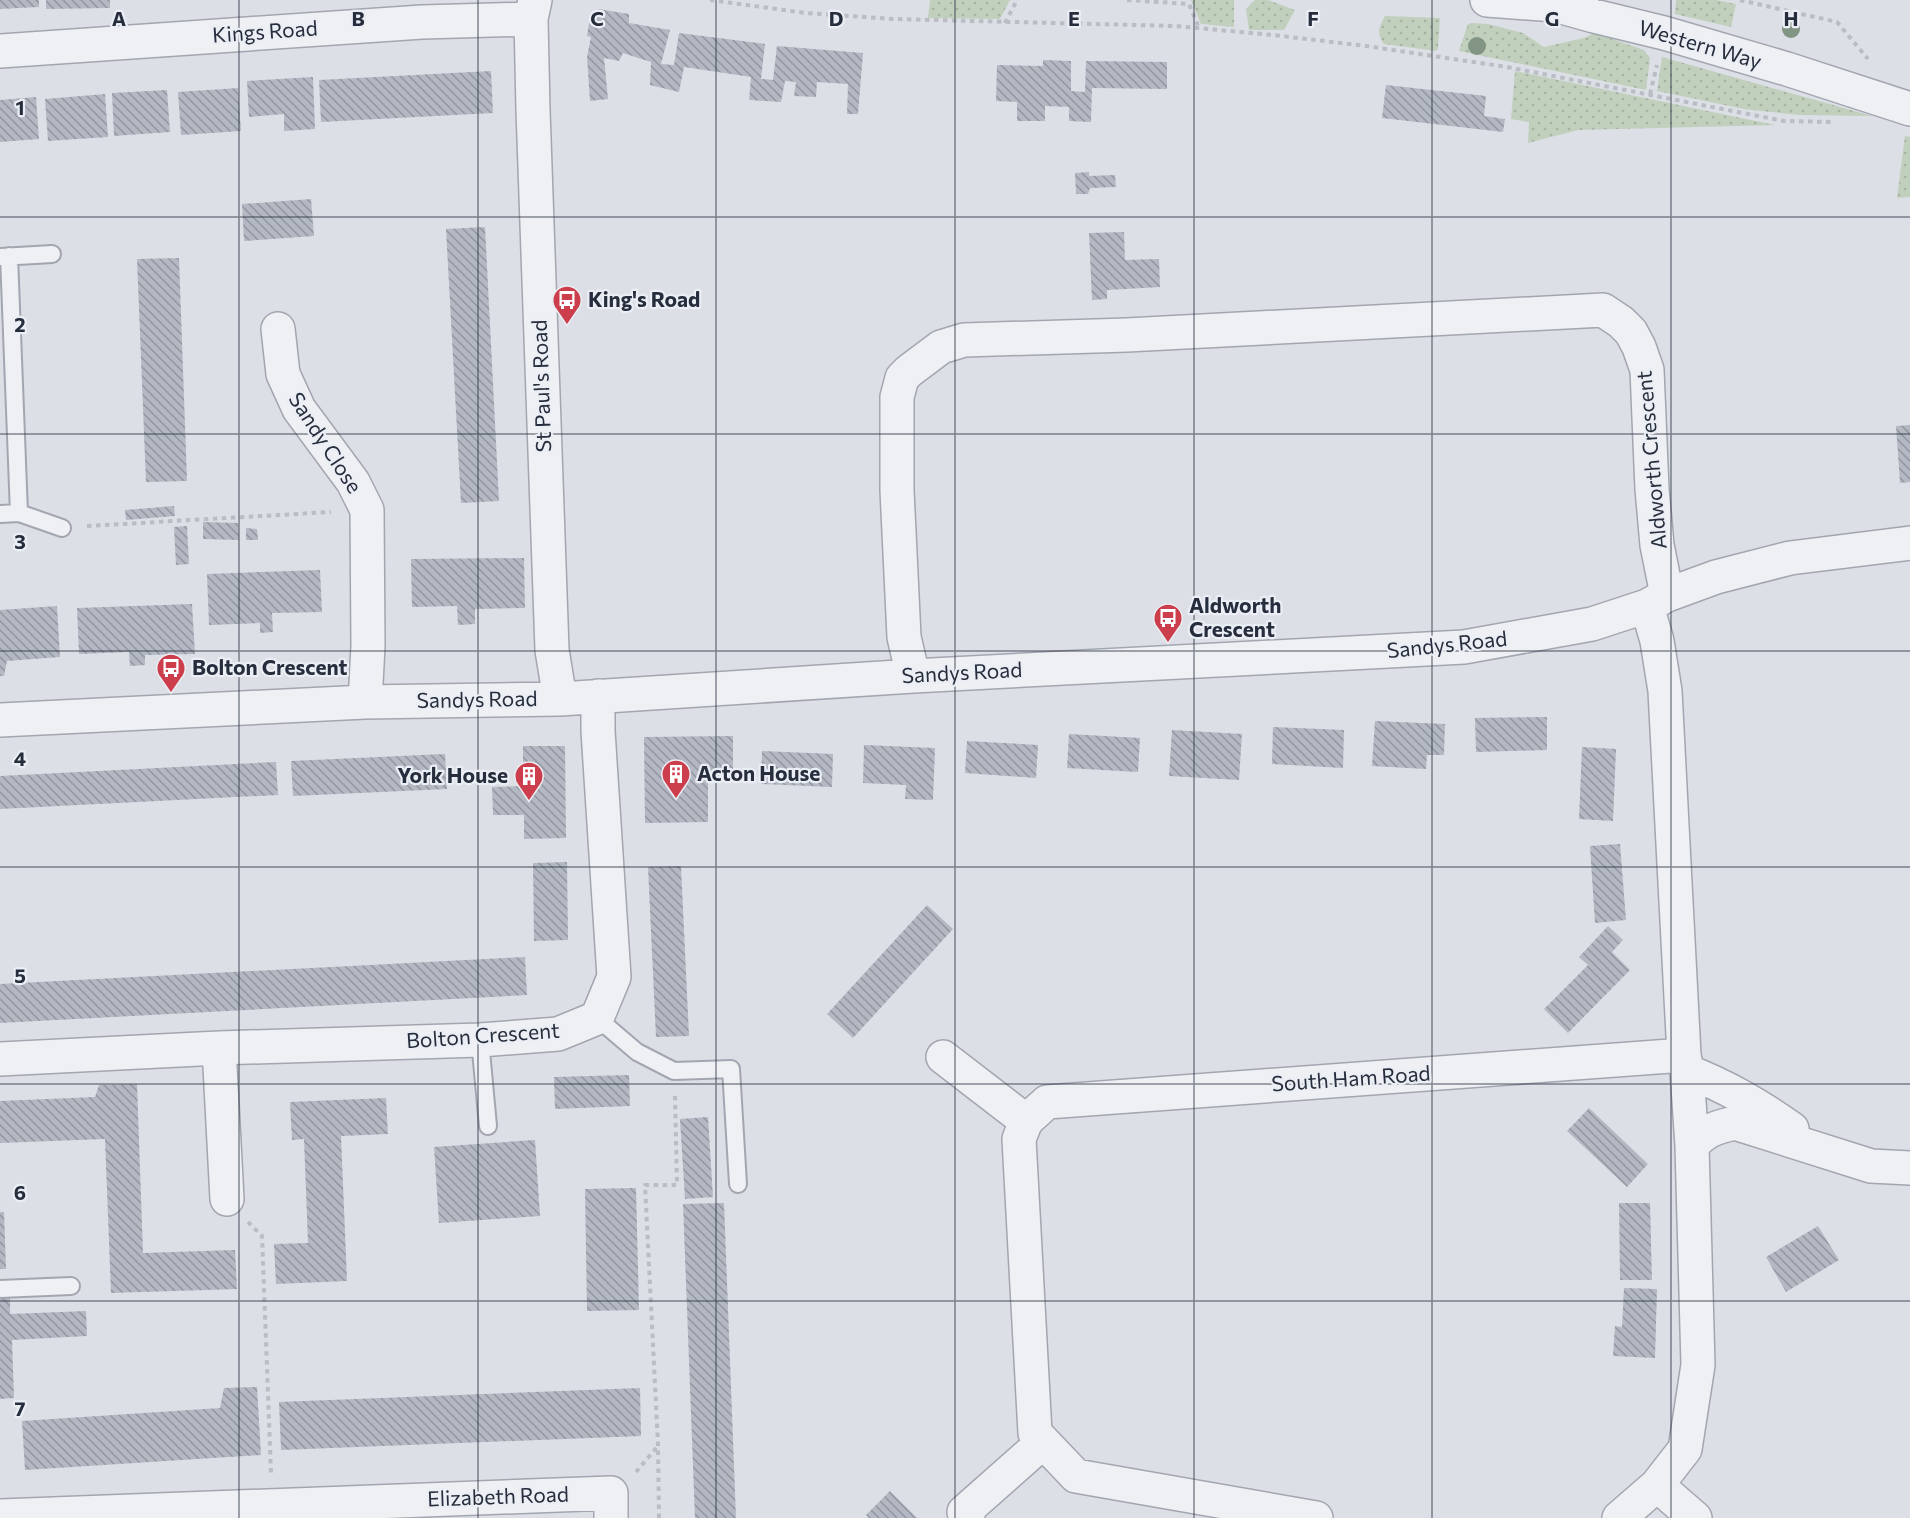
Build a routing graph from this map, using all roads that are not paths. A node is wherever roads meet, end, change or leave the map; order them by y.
1 (1486, 0) edge
2 (1556, 2) edge
3 (533, 9) edge
4 (0, 51) edge
5 (1910, 109) edge
6 (52, 254) dead end
7 (5, 256) edge
8 (278, 328) dead end
9 (19, 513) junction
10 (0, 514) edge
11 (62, 528) road end
12 (1910, 543) edge
13 (1657, 600) junction
14 (913, 676) junction
15 (598, 696) junction
16 (560, 699) junction
17 (365, 702) junction
18 (0, 720) edge
19 (597, 1018) junction
20 (480, 1040) junction
21 (219, 1048) junction
22 (943, 1057) dead end
23 (0, 1059) edge
24 (1685, 1063) junction
25 (1026, 1121) junction
26 (488, 1126) dead end
27 (1692, 1146) junction
28 (1817, 1148) junction
29 (1910, 1168) edge
30 (738, 1184) dead end
31 (227, 1199) road end
32 (71, 1286) dead end
33 (0, 1289) edge
34 (1042, 1443) junction
35 (1657, 1485) junction
36 (0, 1516) edge
37 (611, 1518) edge
38 (968, 1518) edge
39 (1316, 1518) edge
40 (1619, 1518) edge
41 (1695, 1518) edge

1 - 2 street, Western Way
2 - 5 street, Western Way
3 - 4 street, Kings Road
3 - 16 street, St Paul's Road
6 - 7 lane
7 - 9 lane
8 - 17 street, Sandy Close
9 - 10 lane
9 - 11 lane
12 - 13 street, Sandys Road
13 - 14 street, Sandys Road
13 - 14 street, Aldworth Crescent
13 - 24 street
14 - 15 street, Sandys Road
15 - 16 street, Sandys Road
15 - 19 street
16 - 17 street, Sandys Road
17 - 18 street, Sandys Road
19 - 20 street, Bolton Crescent
19 - 30 lane
20 - 21 street, Bolton Crescent
20 - 26 lane
21 - 23 street, Bolton Crescent
21 - 31 street
22 - 25 street
24 - 25 street, South Ham Road
24 - 27 street
24 - 28 street, South Ham Road
25 - 34 street
27 - 28 street, South Ham Road
27 - 35 street
28 - 29 street, South Ham Road
32 - 33 lane
34 - 38 street
34 - 39 street
35 - 40 street
35 - 41 street
36 - 37 street, Elizabeth Road

